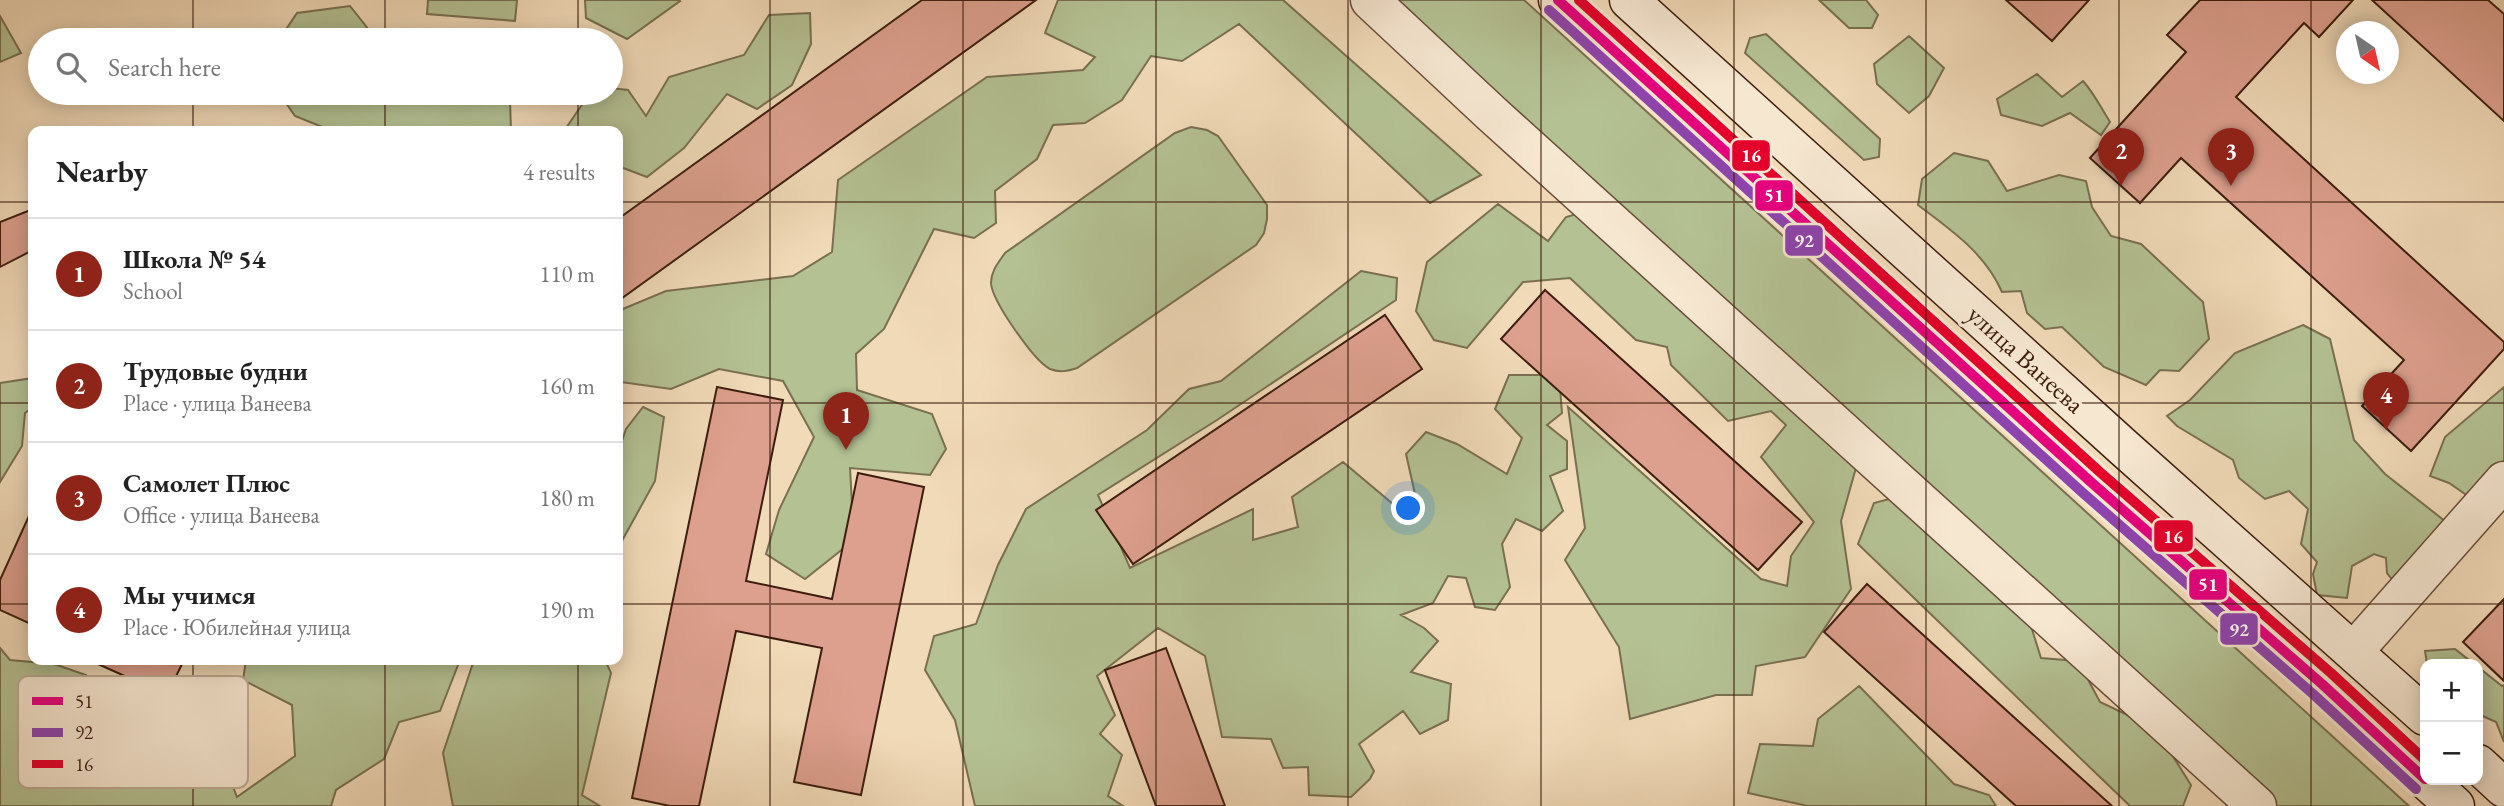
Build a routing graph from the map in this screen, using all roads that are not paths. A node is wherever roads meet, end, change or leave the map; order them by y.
1 (1370, 0) edge
2 (1558, 0) edge
3 (1629, 0) edge
4 (2504, 481) edge
5 (2354, 651) junction
6 (2420, 711) edge
7 (2483, 769) edge
8 (2420, 774) edge
9 (2432, 785) edge
10 (2504, 788) edge
11 (2257, 806) edge
12 (2455, 806) edge

1 - 11 main road
2 - 8 main road, улица Ванеева
3 - 5 main road, улица Ванеева
4 - 5 main road
5 - 6 main road, улица Ванеева
7 - 10 main road
9 - 12 main road, улица Ванеева

